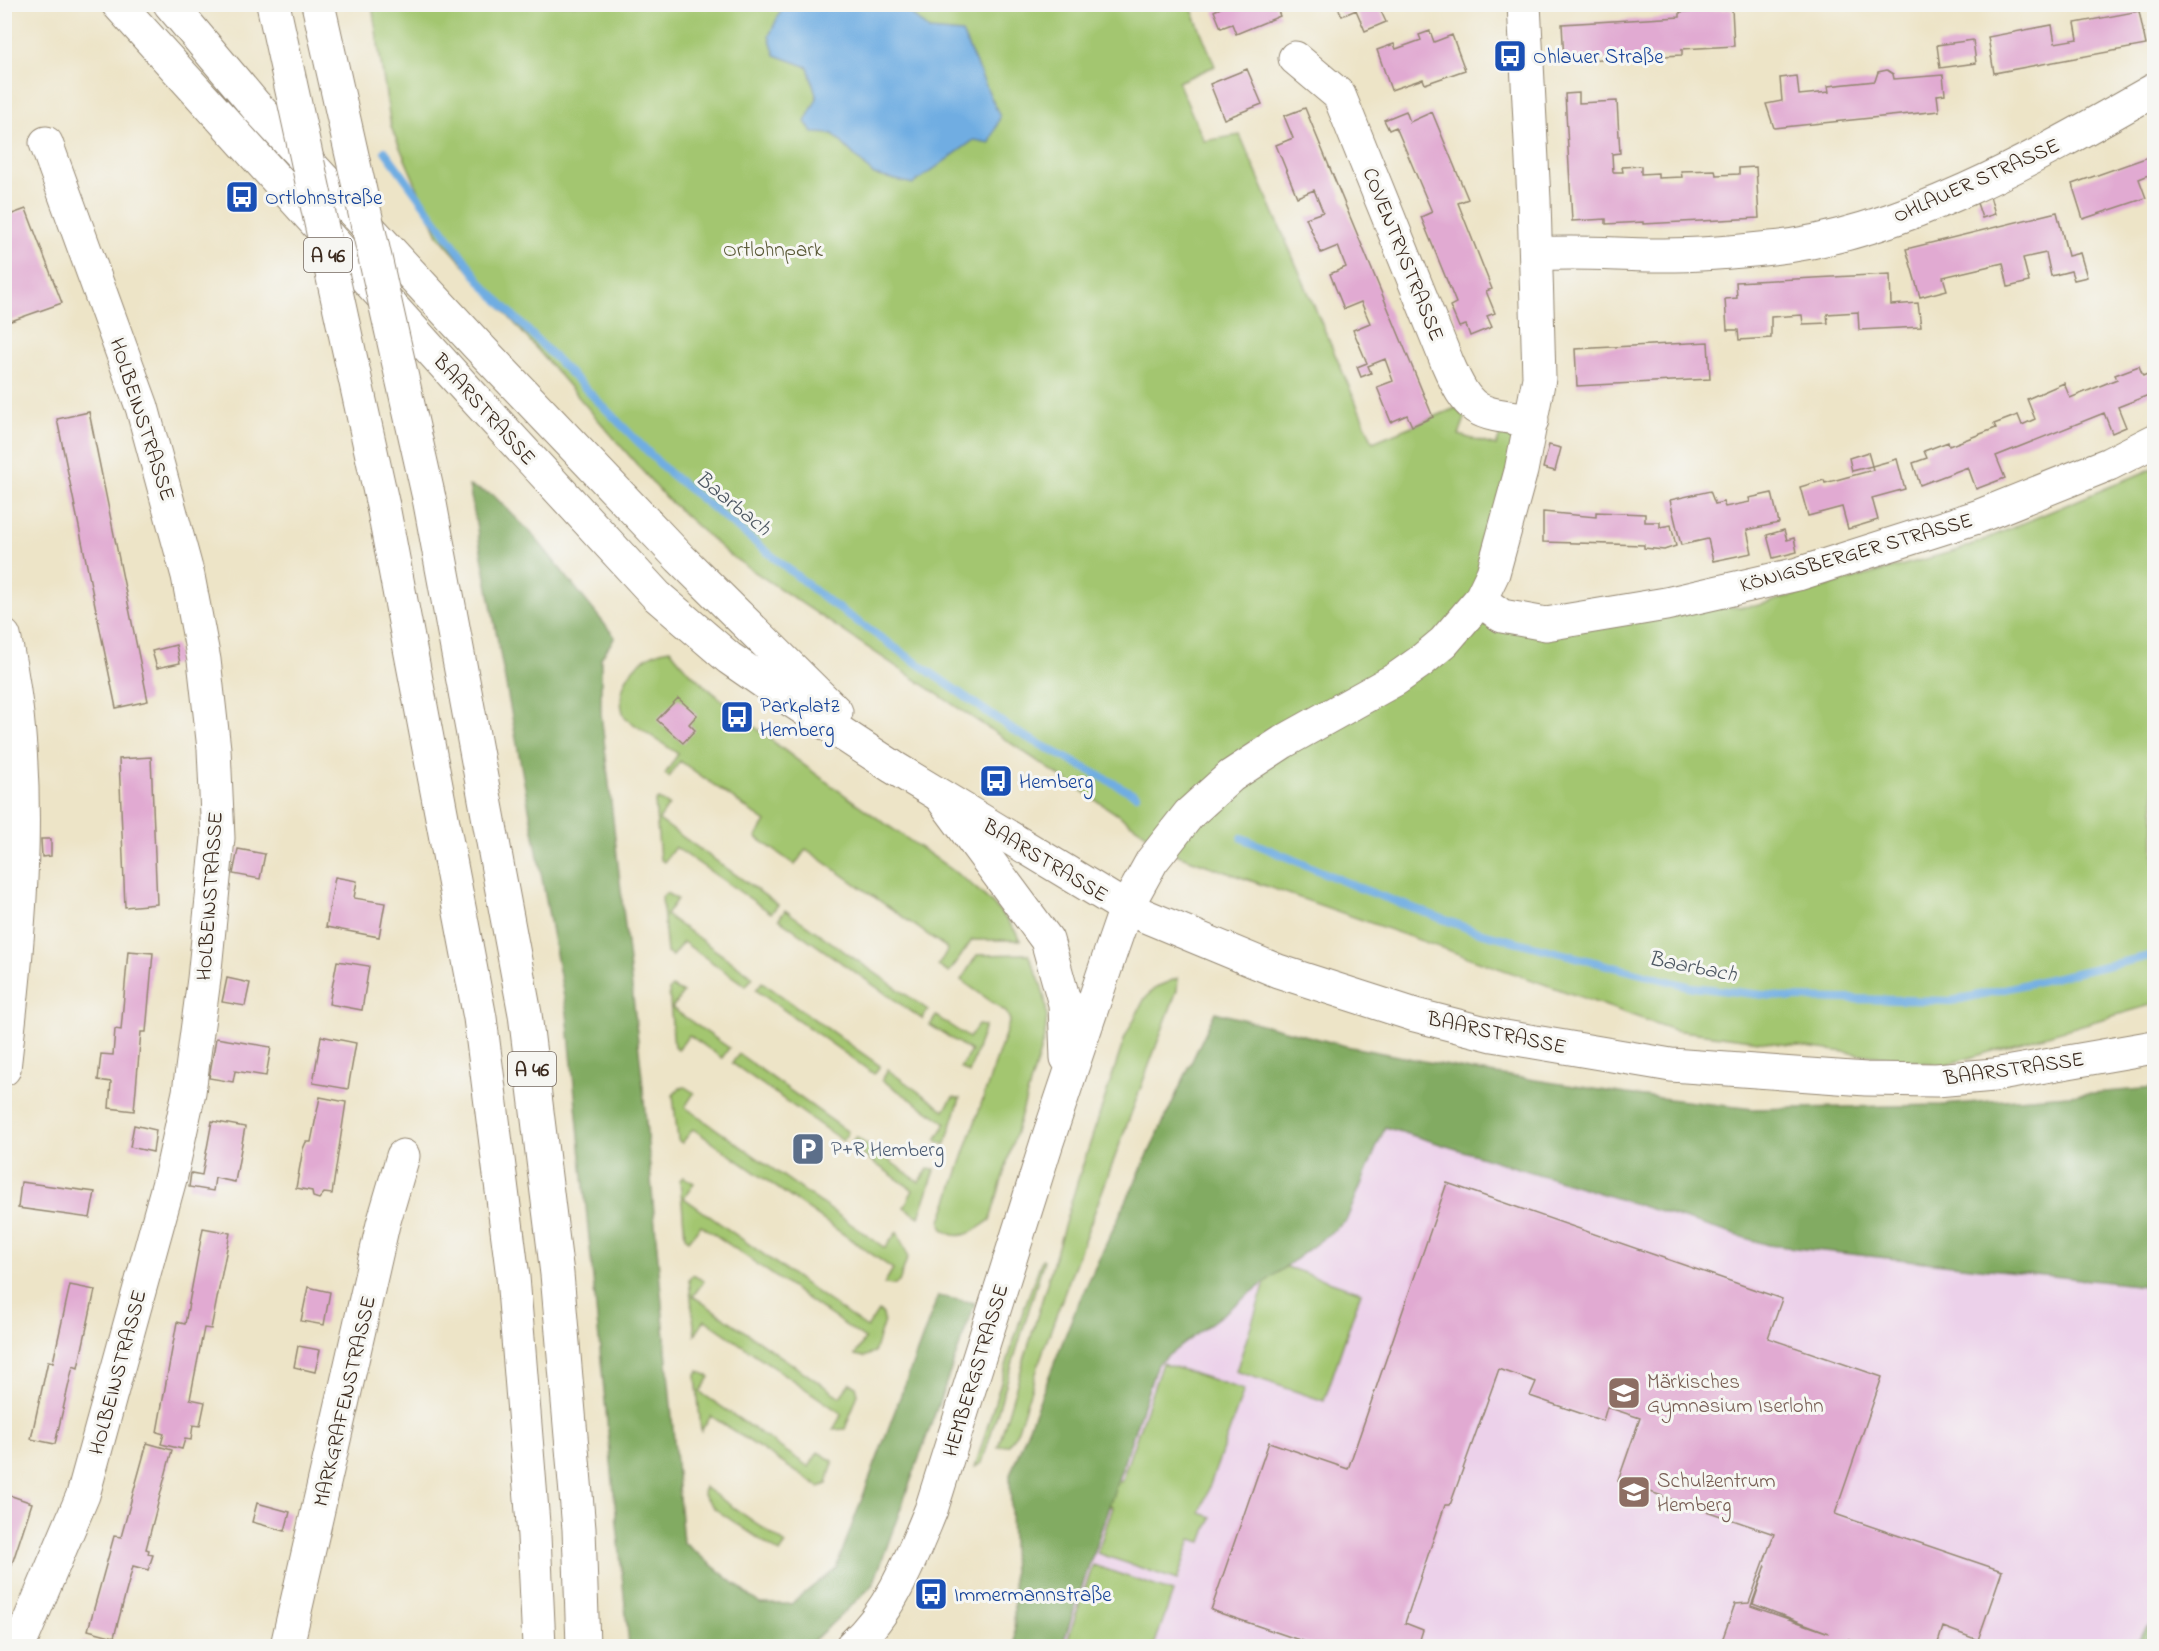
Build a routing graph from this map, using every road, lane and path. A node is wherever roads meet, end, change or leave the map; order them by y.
1 (118, 4) edge
2 (170, 4) edge
3 (273, 4) edge
4 (318, 4) edge
5 (1524, 4) edge
6 (1295, 58) dead end
7 (2154, 90) edge
8 (46, 143) dead end
9 (1536, 254) junction
10 (1532, 420) junction
11 (2154, 441) edge
12 (1479, 600) junction
13 (4, 636) edge
14 (893, 767) junction
15 (939, 794) junction
16 (1126, 908) junction
17 (2154, 1047) edge
18 (4, 1069) edge
19 (1068, 1078) junction
20 (403, 1156) dead end
21 (19, 1647) edge
22 (287, 1647) edge
23 (539, 1647) edge
24 (583, 1647) edge
25 (852, 1647) edge

1 - 14 main road, BAARSTRASSE
2 - 14 main road, BAARSTRASSE
3 - 23 main road, A 46, bridge
4 - 24 main road, A 46, bridge
5 - 9 main road, HEMBERGSTRASSE
6 - 10 main road, COVENTRYSTRASSE
7 - 9 main road, OHLAUER STRASSE
8 - 21 main road, HOLBEINSTRASSE
9 - 10 main road, HEMBERGSTRASSE
10 - 12 main road, HEMBERGSTRASSE
11 - 12 main road, KÖNIGSBERGER STRASSE
12 - 16 main road, HEMBERGSTRASSE
13 - 18 main road
14 - 15 main road, BAARSTRASSE
15 - 16 main road, BAARSTRASSE
15 - 19 main road, HEMBERGSTRASSE
16 - 17 main road, BAARSTRASSE
16 - 19 main road, HEMBERGSTRASSE
19 - 25 main road, HEMBERGSTRASSE
20 - 22 main road, MARKGRAFENSTRASSE

